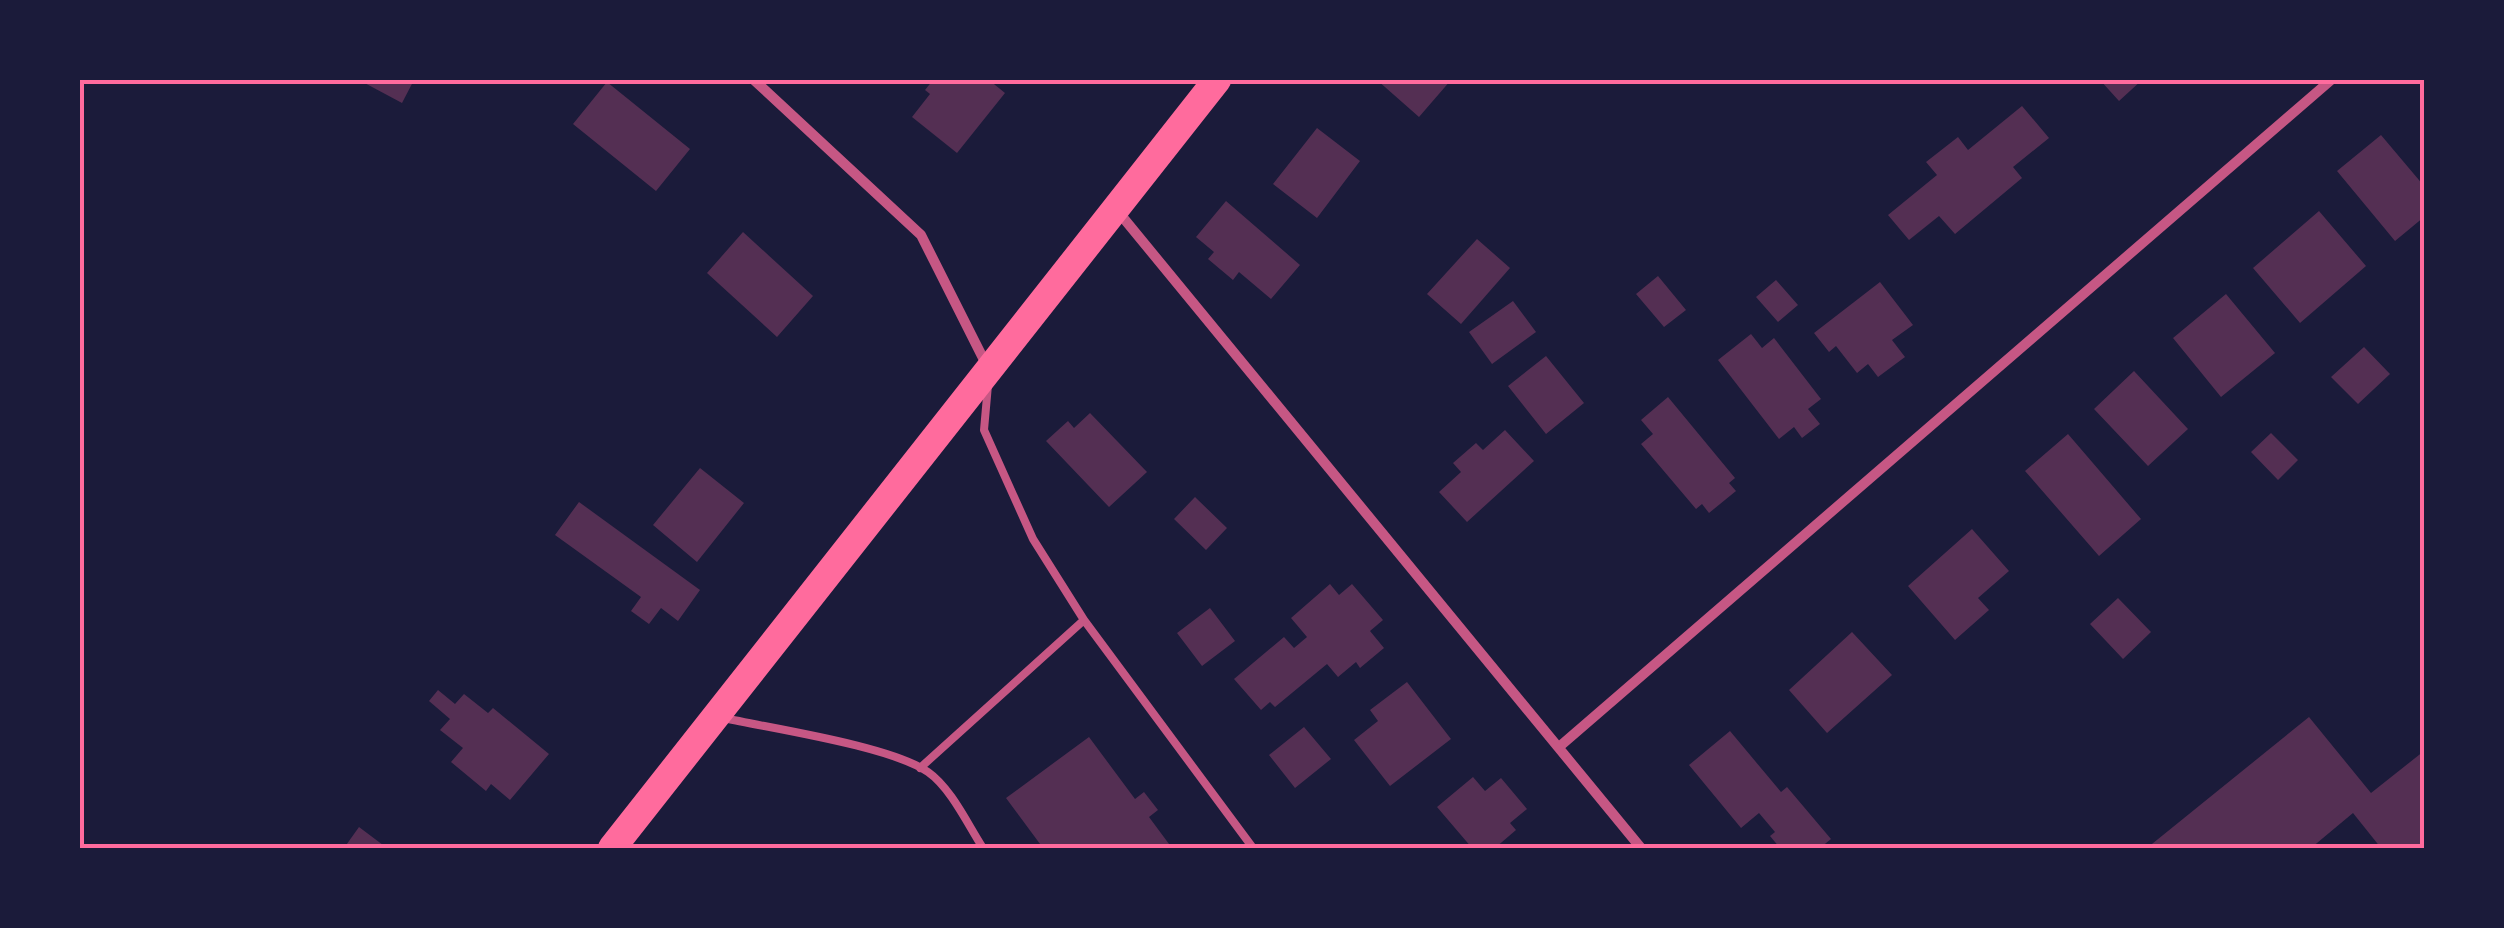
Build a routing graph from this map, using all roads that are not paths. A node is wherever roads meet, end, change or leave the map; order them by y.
1 (754, 80) edge
2 (1217, 80) edge
3 (2332, 80) edge
4 (1116, 208) junction
5 (990, 370) junction
6 (1084, 620) junction
7 (715, 716) junction
8 (1558, 747) junction
9 (920, 768) junction
10 (612, 848) edge
11 (984, 848) edge
12 (1253, 848) edge
13 (1641, 848) edge

1 - 5 street
2 - 4 highway
3 - 8 street
4 - 5 highway
4 - 8 street
5 - 6 lane
5 - 7 highway
6 - 9 lane
6 - 12 lane
7 - 9 lane
7 - 10 highway
8 - 13 street
9 - 11 lane

